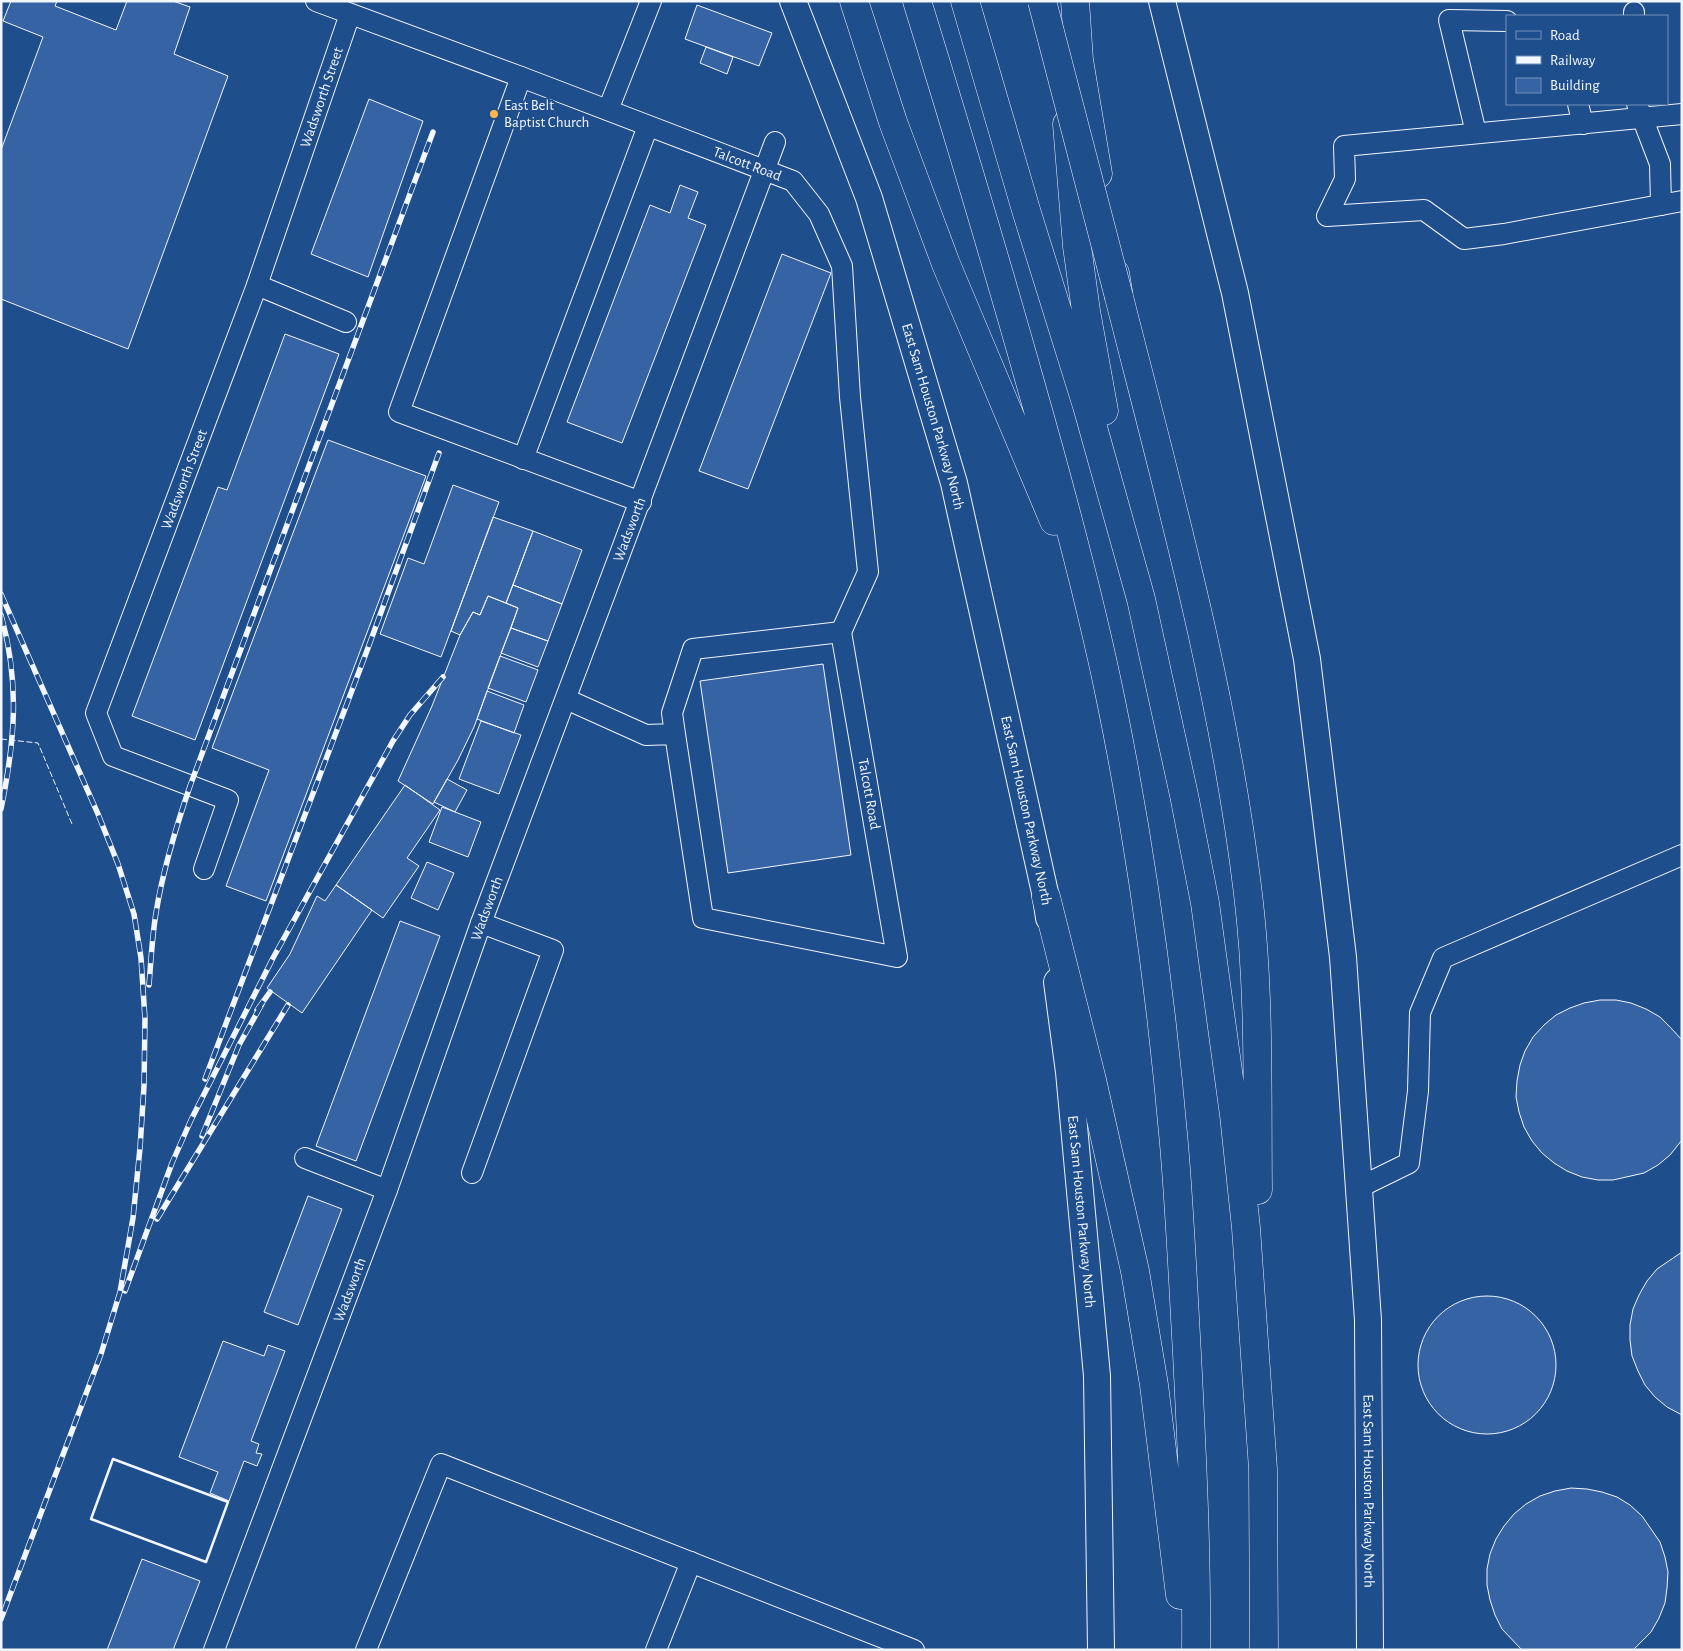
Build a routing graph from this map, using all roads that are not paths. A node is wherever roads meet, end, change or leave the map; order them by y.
1 (316, 1) edge
2 (651, 1) edge
3 (793, 1) edge
4 (854, 1) edge
5 (917, 1) edge
6 (965, 1) edge
7 (1042, 1) edge
8 (1059, 1) edge
9 (1074, 1) edge
10 (1162, 1) edge
11 (350, 14) junction
12 (1506, 21) edge
13 (520, 77) junction
14 (1578, 105) edge
15 (608, 110) junction
16 (1641, 111) edge
17 (1682, 114) edge
18 (1583, 124) junction
19 (648, 126) junction
20 (1476, 133) junction
21 (775, 142) dead end
22 (766, 170) junction
23 (1682, 201) edge
24 (1661, 205) junction
25 (258, 285) junction
26 (1119, 297) junction
27 (346, 322) dead end
28 (523, 459) junction
29 (641, 502) junction
30 (1142, 599) junction
31 (1095, 625) junction
32 (841, 632) junction
33 (566, 698) junction
34 (675, 734) junction
35 (1682, 855) edge
36 (204, 869) dead end
37 (1046, 898) junction
38 (481, 923) junction
39 (305, 1158) dead end
40 (472, 1173) dead end
41 (1358, 1188) junction
42 (387, 1190) junction
43 (1263, 1469) junction
44 (691, 1562) junction
45 (214, 1650) edge
46 (366, 1650) edge
47 (656, 1650) edge
48 (914, 1650) edge
49 (1101, 1650) edge
50 (1186, 1650) edge
51 (1196, 1650) edge
52 (1264, 1650) edge
53 (1370, 1650) edge

1 - 11 lane, Talcott Road
2 - 15 lane
3 - 37 main road, East Sam Houston Parkway North
4 - 31 highway
5 - 31 highway
6 - 30 highway
7 - 26 highway, bridge
8 - 30 highway
9 - 26 highway, bridge
10 - 41 main road, East Sam Houston Parkway North
11 - 13 lane, Talcott Road
11 - 25 lane, Wadsworth Street
12 - 20 lane
13 - 15 lane, Talcott Road
13 - 28 lane
14 - 18 lane
15 - 19 lane, Talcott Road
16 - 17 lane
16 - 18 lane
16 - 24 lane
18 - 20 lane
19 - 22 lane, Talcott Road
19 - 28 lane
20 - 24 lane
21 - 22 lane, Wadsworth
22 - 29 lane, Wadsworth
22 - 32 lane, Talcott Road
23 - 24 lane
25 - 27 lane
25 - 36 lane, Wadsworth Street
26 - 43 highway
28 - 29 lane
29 - 33 lane, Wadsworth
30 - 43 highway
31 - 51 highway
32 - 34 lane
32 - 34 lane, Talcott Road
33 - 34 lane
33 - 38 lane, Wadsworth
35 - 41 lane
37 - 49 main road, East Sam Houston Parkway North
37 - 50 highway
38 - 40 lane
38 - 42 lane, Wadsworth
39 - 42 lane
41 - 53 main road, East Sam Houston Parkway North
42 - 45 lane, Wadsworth
43 - 52 highway
44 - 46 lane
44 - 47 lane
44 - 48 lane

